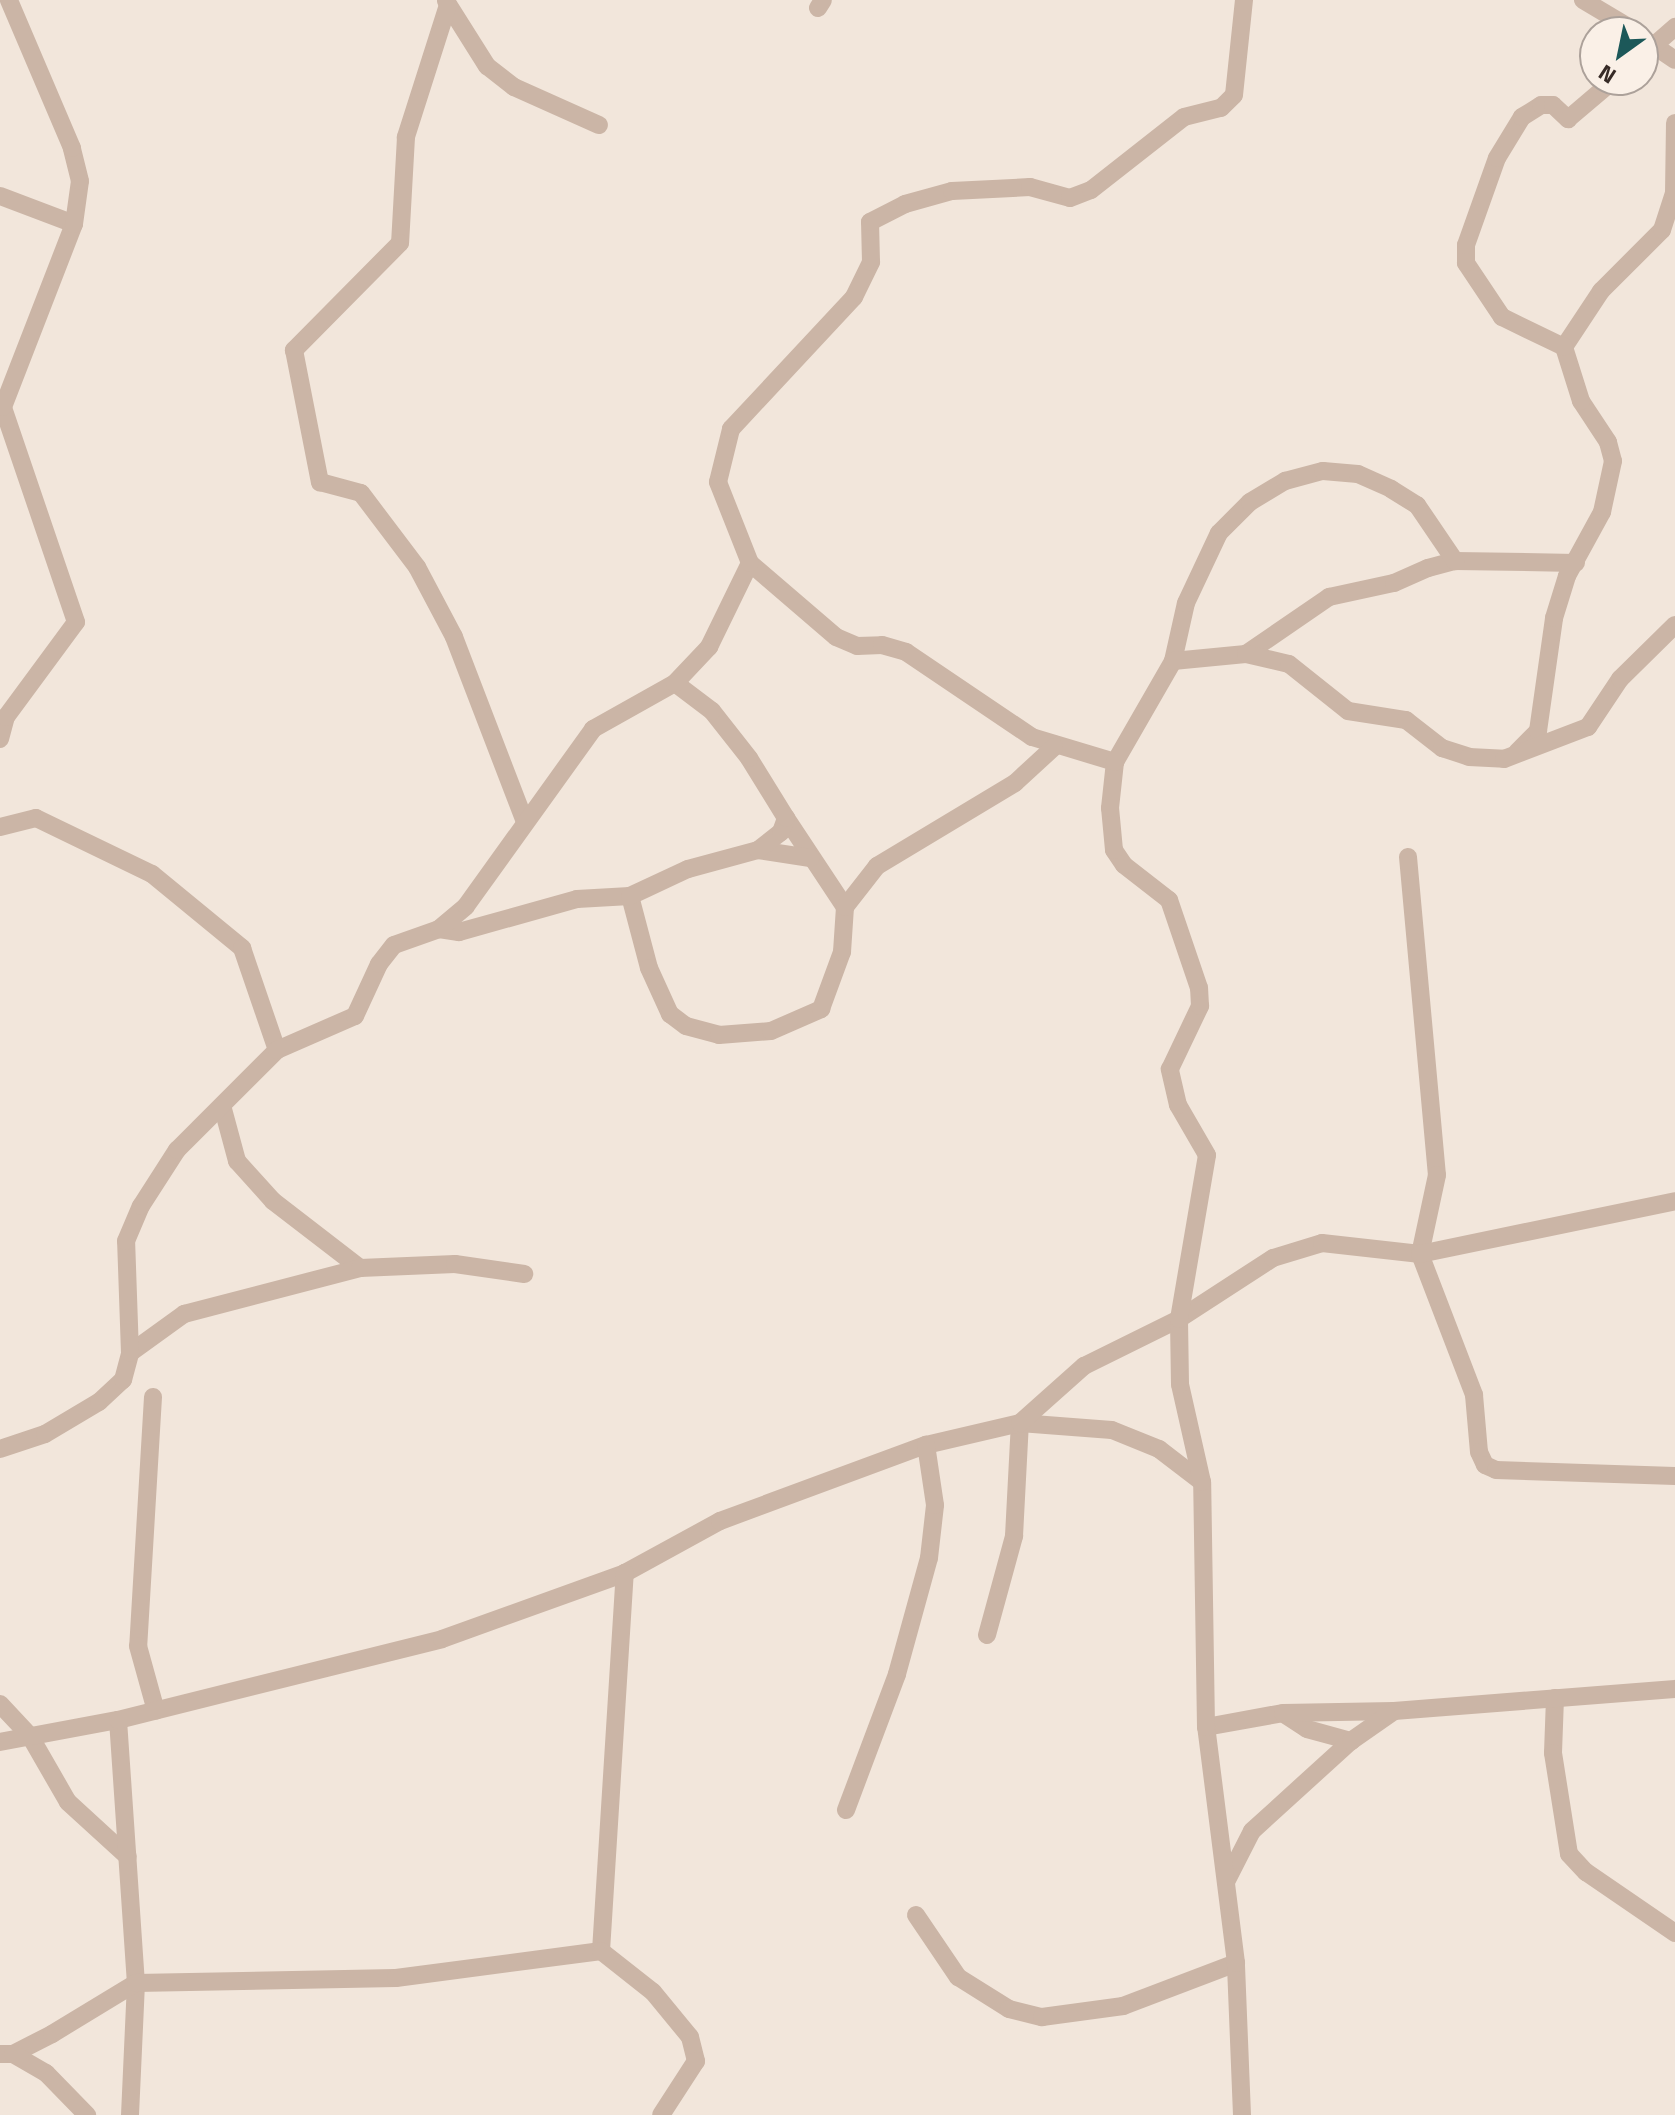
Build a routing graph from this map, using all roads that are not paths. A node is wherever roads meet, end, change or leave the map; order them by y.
1 (9, 0) edge
2 (1244, 0) edge
3 (1583, 0) edge
4 (447, 3) edge
5 (1610, 16) edge
6 (1595, 96) edge
7 (1675, 123) edge
8 (599, 125) dead end
9 (0, 196) edge
10 (74, 224) junction
11 (1564, 347) junction
12 (1455, 561) junction
13 (750, 563) junction
14 (1576, 563) junction
15 (1675, 625) edge
16 (1246, 654) junction
17 (1173, 661) junction
18 (675, 683) junction
19 (0, 739) edge
20 (1054, 747) junction
21 (1504, 759) junction
22 (1115, 762) junction
23 (786, 818) junction
24 (524, 819) junction
25 (0, 827) edge
26 (758, 850) junction
27 (1408, 857) dead end
28 (810, 858) junction
29 (630, 896) junction
30 (845, 907) junction
31 (439, 929) junction
32 (277, 1050) junction
33 (223, 1109) junction
34 (1675, 1201) edge
35 (1420, 1254) junction
36 (360, 1268) junction
37 (524, 1274) dead end
38 (1179, 1319) junction
39 (130, 1353) junction
40 (153, 1397) dead end
41 (1020, 1423) junction
42 (926, 1445) junction
43 (0, 1449) edge
44 (1675, 1476) edge
45 (1202, 1482) junction
46 (625, 1573) junction
47 (987, 1635) dead end
48 (1675, 1689) edge
49 (1555, 1698) junction
50 (0, 1704) edge
51 (156, 1711) junction
52 (1394, 1711) junction
53 (1283, 1713) junction
54 (118, 1720) junction
55 (1206, 1727) junction
56 (30, 1736) junction
57 (1351, 1741) junction
58 (0, 1742) edge
59 (846, 1810) dead end
60 (128, 1857) junction
61 (1226, 1882) junction
62 (916, 1915) dead end
63 (1675, 1933) edge
64 (601, 1951) junction
65 (1236, 1963) junction
66 (136, 1983) junction
67 (7, 2054) edge
68 (87, 2115) edge
69 (130, 2115) edge
70 (661, 2115) edge
71 (1242, 2115) edge

1 - 10 street
2 - 13 street
3 - 5 street
4 - 8 street
4 - 24 street
6 - 11 street
7 - 11 street
9 - 10 street
10 - 19 street
11 - 14 street
12 - 14 street
12 - 16 street
12 - 17 street
13 - 18 street
13 - 20 street
14 - 21 street
15 - 21 street
16 - 17 street
16 - 21 street
17 - 22 street
18 - 23 street
18 - 24 street
20 - 22 street
20 - 30 street
22 - 38 street
23 - 26 street
23 - 28 street
24 - 31 street
25 - 32 street
26 - 28 street
26 - 29 street
27 - 35 street
28 - 30 street
29 - 30 street
29 - 31 street
31 - 32 street
32 - 33 street
33 - 36 street
33 - 39 street
34 - 35 street
35 - 38 street
35 - 44 street
36 - 37 street
36 - 39 street
38 - 41 street
38 - 45 street
39 - 43 street
40 - 51 street
41 - 42 street
41 - 45 street
41 - 47 street
42 - 46 street
42 - 59 street
45 - 55 street
46 - 51 street
46 - 64 street
48 - 49 street
49 - 52 street
49 - 63 street
50 - 56 street
51 - 54 street
52 - 53 street
52 - 57 street
53 - 55 street
53 - 57 street
54 - 56 street
54 - 60 street
55 - 61 street
56 - 58 street
56 - 60 street
57 - 61 street
60 - 66 street
61 - 65 street
62 - 65 street
64 - 66 street
64 - 70 street
65 - 71 street
66 - 67 street
66 - 69 street
67 - 68 street

